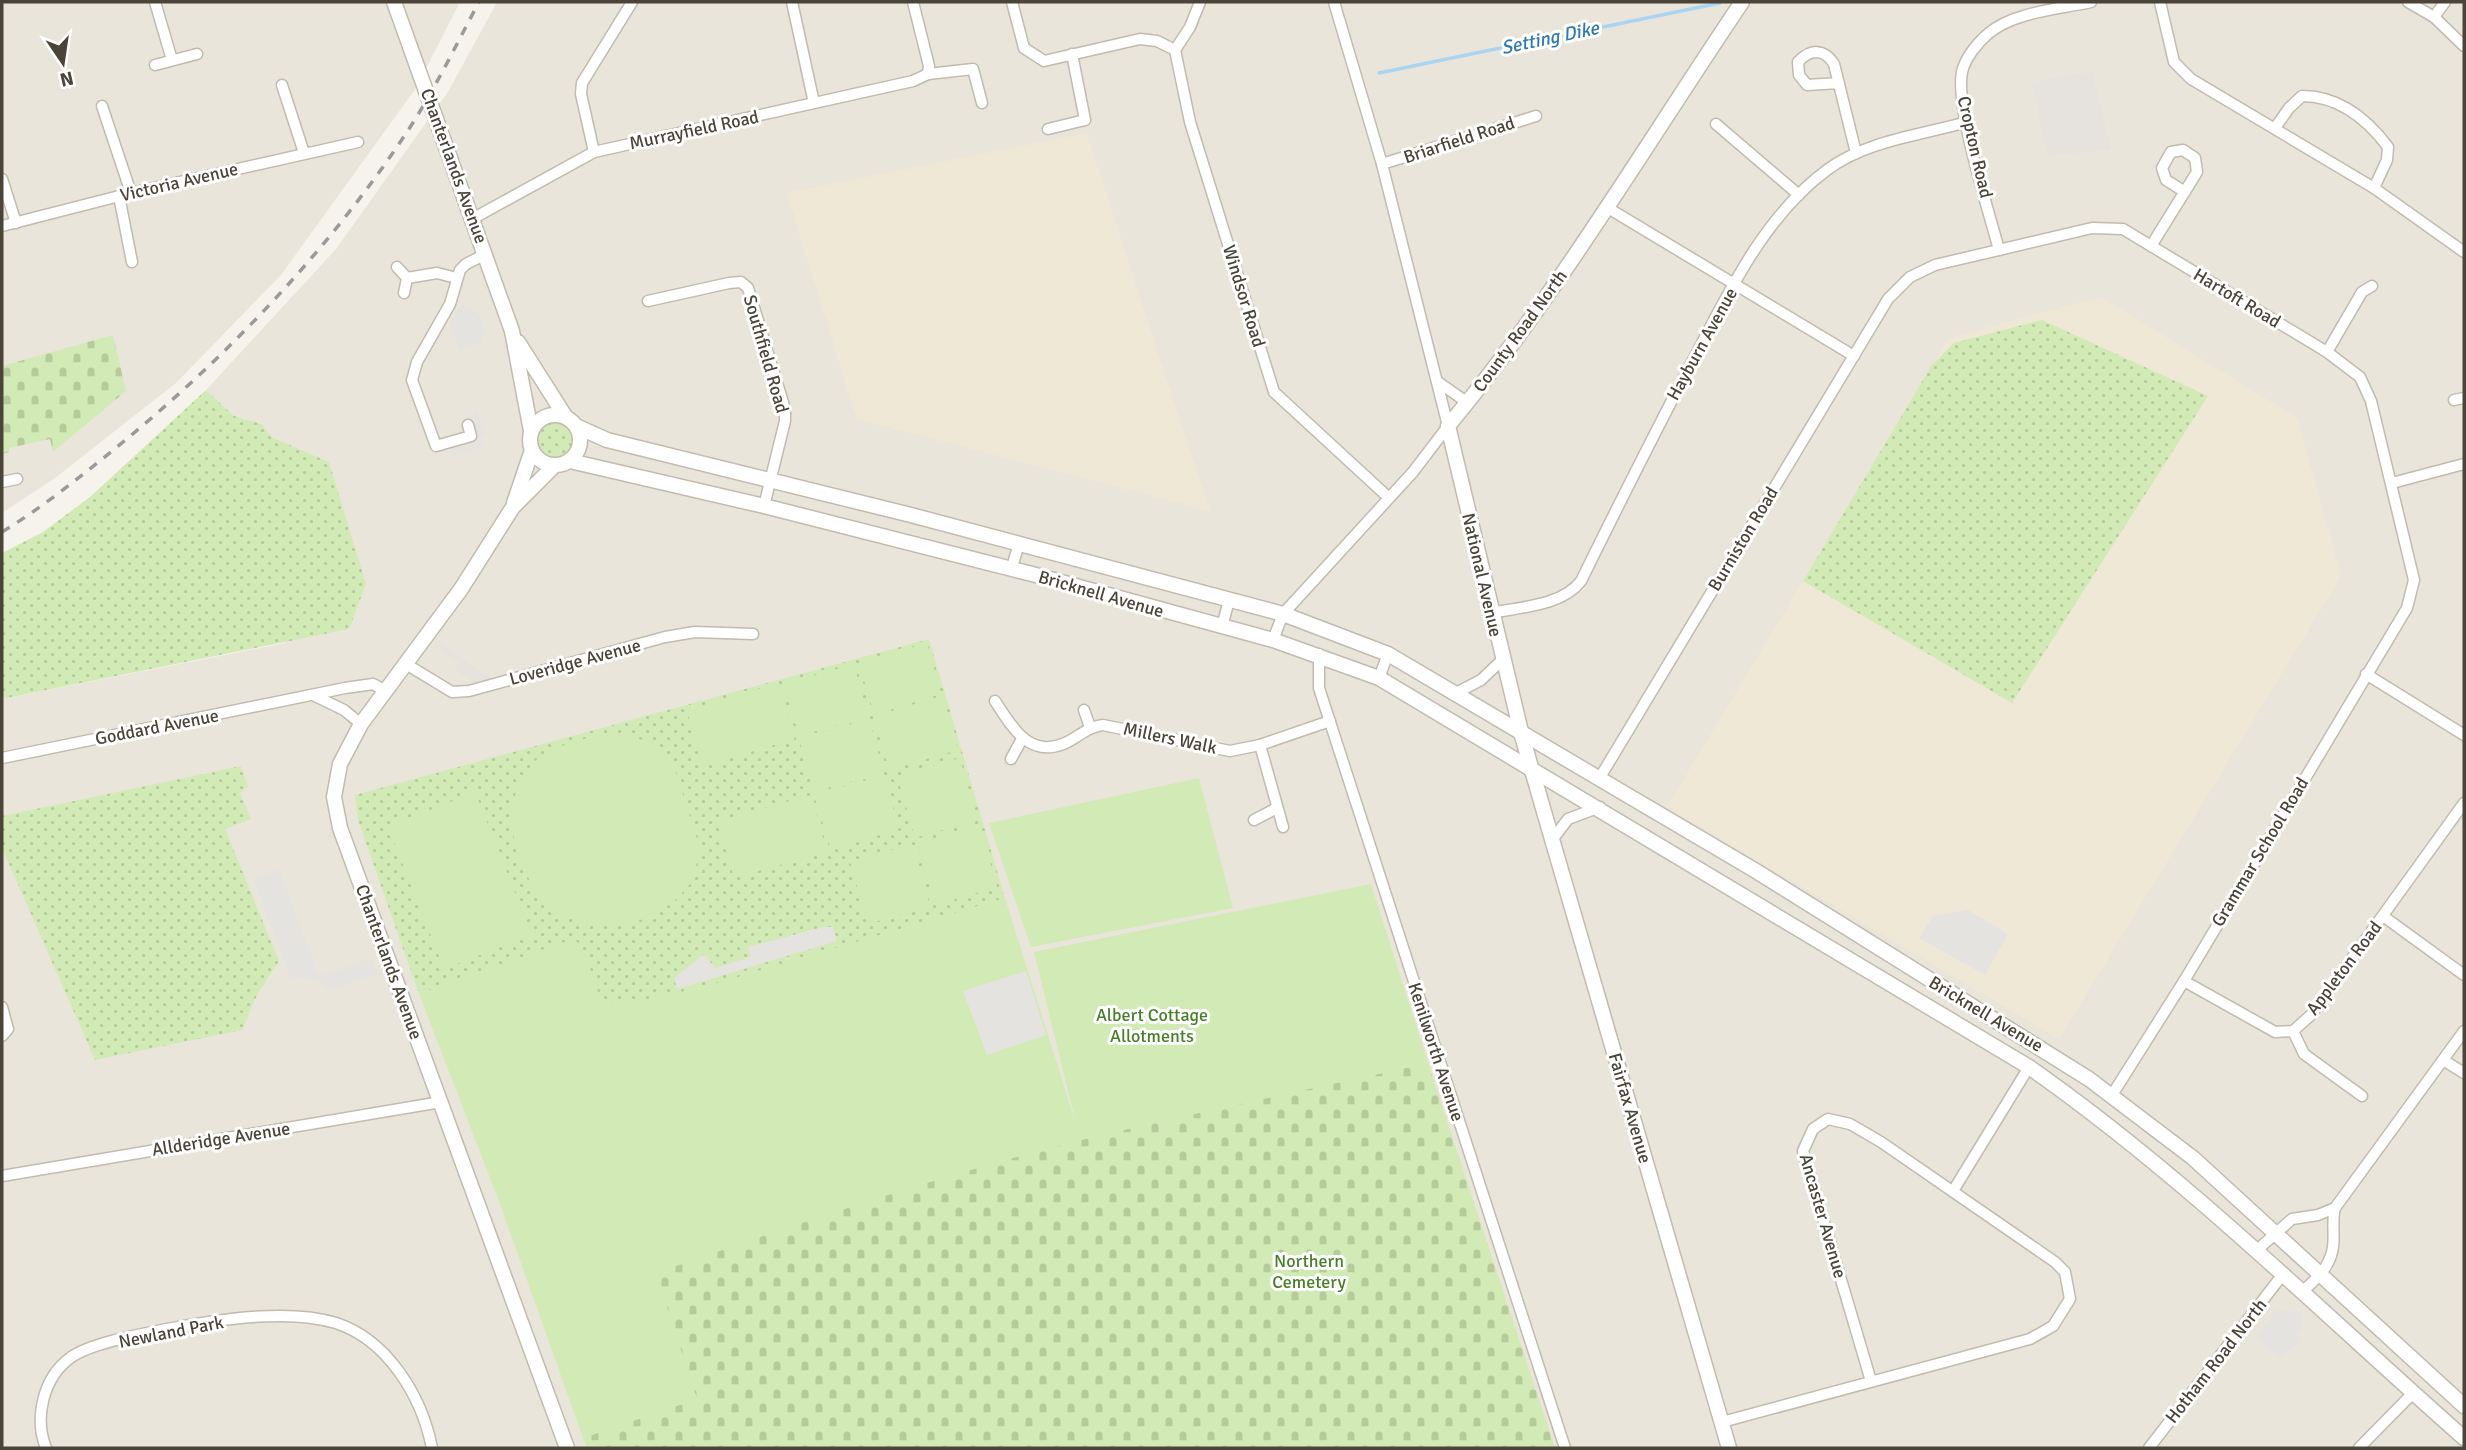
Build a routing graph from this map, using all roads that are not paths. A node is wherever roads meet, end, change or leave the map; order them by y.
1 (155, 2) edge
2 (394, 2) edge
3 (632, 2) edge
4 (792, 2) edge
5 (913, 2) edge
6 (1012, 2) edge
7 (1200, 2) edge
8 (1334, 2) edge
9 (1742, 2) edge
10 (2091, 2) edge
11 (2160, 2) edge
12 (2408, 2) edge
13 (2445, 2) edge
14 (2434, 17) junction
15 (2464, 46) edge
16 (1175, 50) junction
17 (197, 54) dead end
18 (1072, 54) junction
19 (172, 61) junction
20 (156, 65) dead end
21 (928, 74) junction
22 (1839, 83) dead end
23 (282, 85) dead end
24 (814, 103) junction
25 (982, 103) dead end
26 (102, 106) dead end
27 (1536, 116) dead end
28 (1966, 122) junction
29 (1716, 124) dead end
30 (2275, 128) junction
31 (1048, 129) dead end
32 (358, 142) dead end
33 (594, 152) junction
34 (304, 153) junction
35 (1856, 153) junction
36 (1382, 164) junction
37 (2, 179) edge
38 (2374, 188) junction
39 (2185, 192) dead end
40 (131, 193) junction
41 (1799, 195) junction
42 (119, 196) junction
43 (1608, 208) junction
44 (472, 219) junction
45 (16, 223) junction
46 (2, 226) edge
47 (2151, 246) junction
48 (1999, 250) junction
49 (2464, 252) edge
50 (486, 254) junction
51 (132, 262) dead end
52 (397, 267) dead end
53 (407, 278) junction
54 (456, 278) junction
55 (1734, 286) junction
56 (2372, 286) dead end
57 (404, 293) dead end
58 (1888, 299) joint
59 (648, 301) dead end
60 (512, 331) junction
61 (2327, 352) junction
62 (1854, 356) junction
63 (1438, 382) junction
64 (1468, 403) junction
65 (565, 416) junction
66 (468, 425) dead end
67 (1448, 426) junction
68 (578, 427) junction
69 (531, 431) junction
70 (531, 450) junction
71 (570, 461) junction
72 (2464, 464) edge
73 (554, 466) junction
74 (17, 479) dead end
75 (770, 480) junction
76 (2, 482) edge
77 (2392, 483) junction
78 (1388, 497) junction
79 (764, 506) junction
80 (513, 508) junction
81 (1019, 544) junction
82 (1011, 569) junction
83 (1229, 600) junction
84 (2407, 608) joint
85 (1491, 613) junction
86 (1283, 614) junction
87 (1222, 627) junction
88 (753, 634) dead end
89 (1273, 640) junction
90 (1319, 654) junction
91 (1388, 654) junction
92 (1502, 660) junction
93 (406, 664) junction
94 (2366, 674) junction
95 (1379, 678) junction
96 (386, 691) junction
97 (1455, 693) junction
98 (313, 695) junction
99 (995, 701) dead end
100 (1084, 710) dead end
101 (1330, 721) junction
102 (361, 724) junction
103 (1090, 727) junction
104 (2464, 735) edge
105 (1522, 736) junction
106 (1022, 739) junction
107 (1260, 746) junction
108 (2, 758) edge
109 (1012, 759) dead end
110 (1531, 767) junction
111 (1599, 779) junction
112 (1600, 807) junction
113 (2463, 807) edge
114 (1277, 808) junction
115 (1254, 820) dead end
116 (1283, 827) dead end
117 (1552, 840) junction
118 (2383, 916) junction
119 (2464, 975) edge
120 (2184, 981) junction
121 (1942, 988) junction
122 (2, 1007) edge
123 (1930, 1009) junction
124 (2293, 1031) junction
125 (2464, 1031) edge
126 (2, 1036) edge
127 (2444, 1060) junction
128 (2029, 1067) junction
129 (2464, 1073) edge
130 (2112, 1096) junction
131 (2362, 1096) dead end
132 (441, 1102) junction
133 (2, 1175) edge
134 (1953, 1191) junction
135 (2335, 1208) junction
136 (2275, 1231) junction
137 (2257, 1250) junction
138 (2322, 1273) junction
139 (2283, 1274) junction
140 (2303, 1291) junction
141 (1871, 1381) junction
142 (2413, 1393) junction
143 (2464, 1406) edge
144 (1722, 1422) junction
145 (2464, 1438) edge
146 (46, 1448) edge
147 (432, 1448) edge
148 (567, 1448) edge
149 (1565, 1448) edge
150 (1729, 1448) edge
151 (2149, 1448) edge
152 (2359, 1448) edge

1 - 19 street
2 - 44 street, Chanterlands Avenue
3 - 33 street
4 - 24 street
5 - 21 street
6 - 18 street
7 - 16 street
8 - 36 street, National Avenue
9 - 43 street, County Road North
10 - 28 street, Cropton Road
11 - 30 street
12 - 14 street
13 - 14 street
14 - 15 street
16 - 18 street
16 - 78 street, Windsor Road
17 - 19 street
18 - 31 street
19 - 20 street
21 - 24 street, Murrayfield Road
21 - 25 street, Murrayfield Road
22 - 35 street
23 - 34 street
24 - 33 street, Murrayfield Road
26 - 40 street
27 - 36 street, Briarfield Road
28 - 35 street, Hayburn Avenue
28 - 48 street, Cropton Road
29 - 41 street
30 - 38 street
30 - 38 street
32 - 34 street, Victoria Avenue
33 - 44 street, Murrayfield Road
34 - 40 street, Victoria Avenue
35 - 41 street, Hayburn Avenue
36 - 63 street, National Avenue
37 - 45 street
38 - 49 street
39 - 47 street
40 - 42 street, Victoria Avenue
41 - 55 street, Hayburn Avenue
42 - 45 street, Victoria Avenue
42 - 51 street
43 - 55 street
43 - 64 street, County Road North
44 - 50 street, Chanterlands Avenue
45 - 46 street, Victoria Avenue
47 - 48 street, Hartoft Road
47 - 61 street, Hartoft Road
48 - 58 street, Hartoft Road
50 - 54 street
50 - 60 street, Chanterlands Avenue
52 - 53 street
53 - 54 street
53 - 57 street
54 - 66 street
55 - 62 street
55 - 85 street, Hayburn Avenue
56 - 61 street
58 - 62 street, Burniston Road
59 - 75 street, Southfield Road
60 - 65 street, Chanterlands Avenue
60 - 69 street, Chanterlands Avenue
61 - 77 street, Hartoft Road
62 - 111 street, Burniston Road
63 - 64 street
63 - 67 street, National Avenue
64 - 67 street, County Road North
65 - 68 street
65 - 69 street
67 - 78 street, County Road North
67 - 85 street, National Avenue
68 - 71 street
68 - 75 street, Bricknell Avenue
69 - 70 street
70 - 73 street
70 - 80 street, Chanterlands Avenue
71 - 73 street
71 - 79 street, Bricknell Avenue
72 - 77 street
73 - 80 street, Chanterlands Avenue
74 - 76 street
75 - 79 street
75 - 81 street, Bricknell Avenue
77 - 84 street, Hartoft Road
78 - 86 street, County Road North
79 - 82 street, Bricknell Avenue
80 - 93 street, Chanterlands Avenue
81 - 82 street
81 - 83 street, Bricknell Avenue
82 - 87 street, Bricknell Avenue
83 - 86 street, Bricknell Avenue
83 - 87 street
84 - 94 street, Grammar School Road
85 - 92 street, National Avenue
86 - 89 street, County Road North
86 - 91 street, Bricknell Avenue
87 - 89 street, Bricknell Avenue
88 - 93 street, Loveridge Avenue
89 - 90 street, Bricknell Avenue
90 - 95 street, Bricknell Avenue
90 - 101 street, Kenilworth Avenue
91 - 95 street
91 - 97 street, Bricknell Avenue
92 - 97 street
92 - 105 street, National Avenue
93 - 96 street, Chanterlands Avenue
94 - 104 street
94 - 120 street, Grammar School Road
95 - 110 street, Bricknell Avenue
96 - 98 street, Goddard Avenue
96 - 102 street, Chanterlands Avenue
97 - 105 street, Bricknell Avenue
98 - 102 street
98 - 108 street, Goddard Avenue
99 - 106 street
100 - 103 street
101 - 107 street, Millers Walk
101 - 149 street, Kenilworth Avenue
102 - 132 street, Chanterlands Avenue
103 - 106 street
103 - 107 street, Millers Walk
105 - 110 street, National Avenue
105 - 111 street, Bricknell Avenue
106 - 109 street
107 - 114 street
110 - 112 street, Bricknell Avenue
110 - 117 street, Fairfax Avenue
111 - 121 street, Bricknell Avenue
112 - 117 street
112 - 123 street, Bricknell Avenue
113 - 118 street, Appleton Road
114 - 115 street
114 - 116 street
117 - 144 street, Fairfax Avenue
118 - 119 street
118 - 124 street, Appleton Road
120 - 124 street, Appleton Road
120 - 130 street, Grammar School Road
121 - 123 street
121 - 130 street, Bricknell Avenue
122 - 126 street
123 - 128 street, Bricknell Avenue
124 - 131 street
125 - 127 street
127 - 129 street
127 - 135 street
128 - 134 street
128 - 137 street, Bricknell Avenue
130 - 136 street, Bricknell Avenue
132 - 133 street, Allderidge Avenue
132 - 148 street, Chanterlands Avenue
134 - 141 street, Ancaster Avenue
134 - 141 street, Ancaster Avenue
135 - 136 street
135 - 138 street
136 - 137 street
136 - 138 street, Bricknell Avenue
137 - 139 street, Bricknell Avenue
138 - 140 street
138 - 143 street, Bricknell Avenue
139 - 140 street, Bricknell Avenue
139 - 151 street, Hotham Road North
140 - 142 street, Bricknell Avenue
141 - 144 street, Ancaster Avenue
142 - 145 street, Bricknell Avenue
142 - 152 street
144 - 150 street, Fairfax Avenue
146 - 147 street, Newland Park

